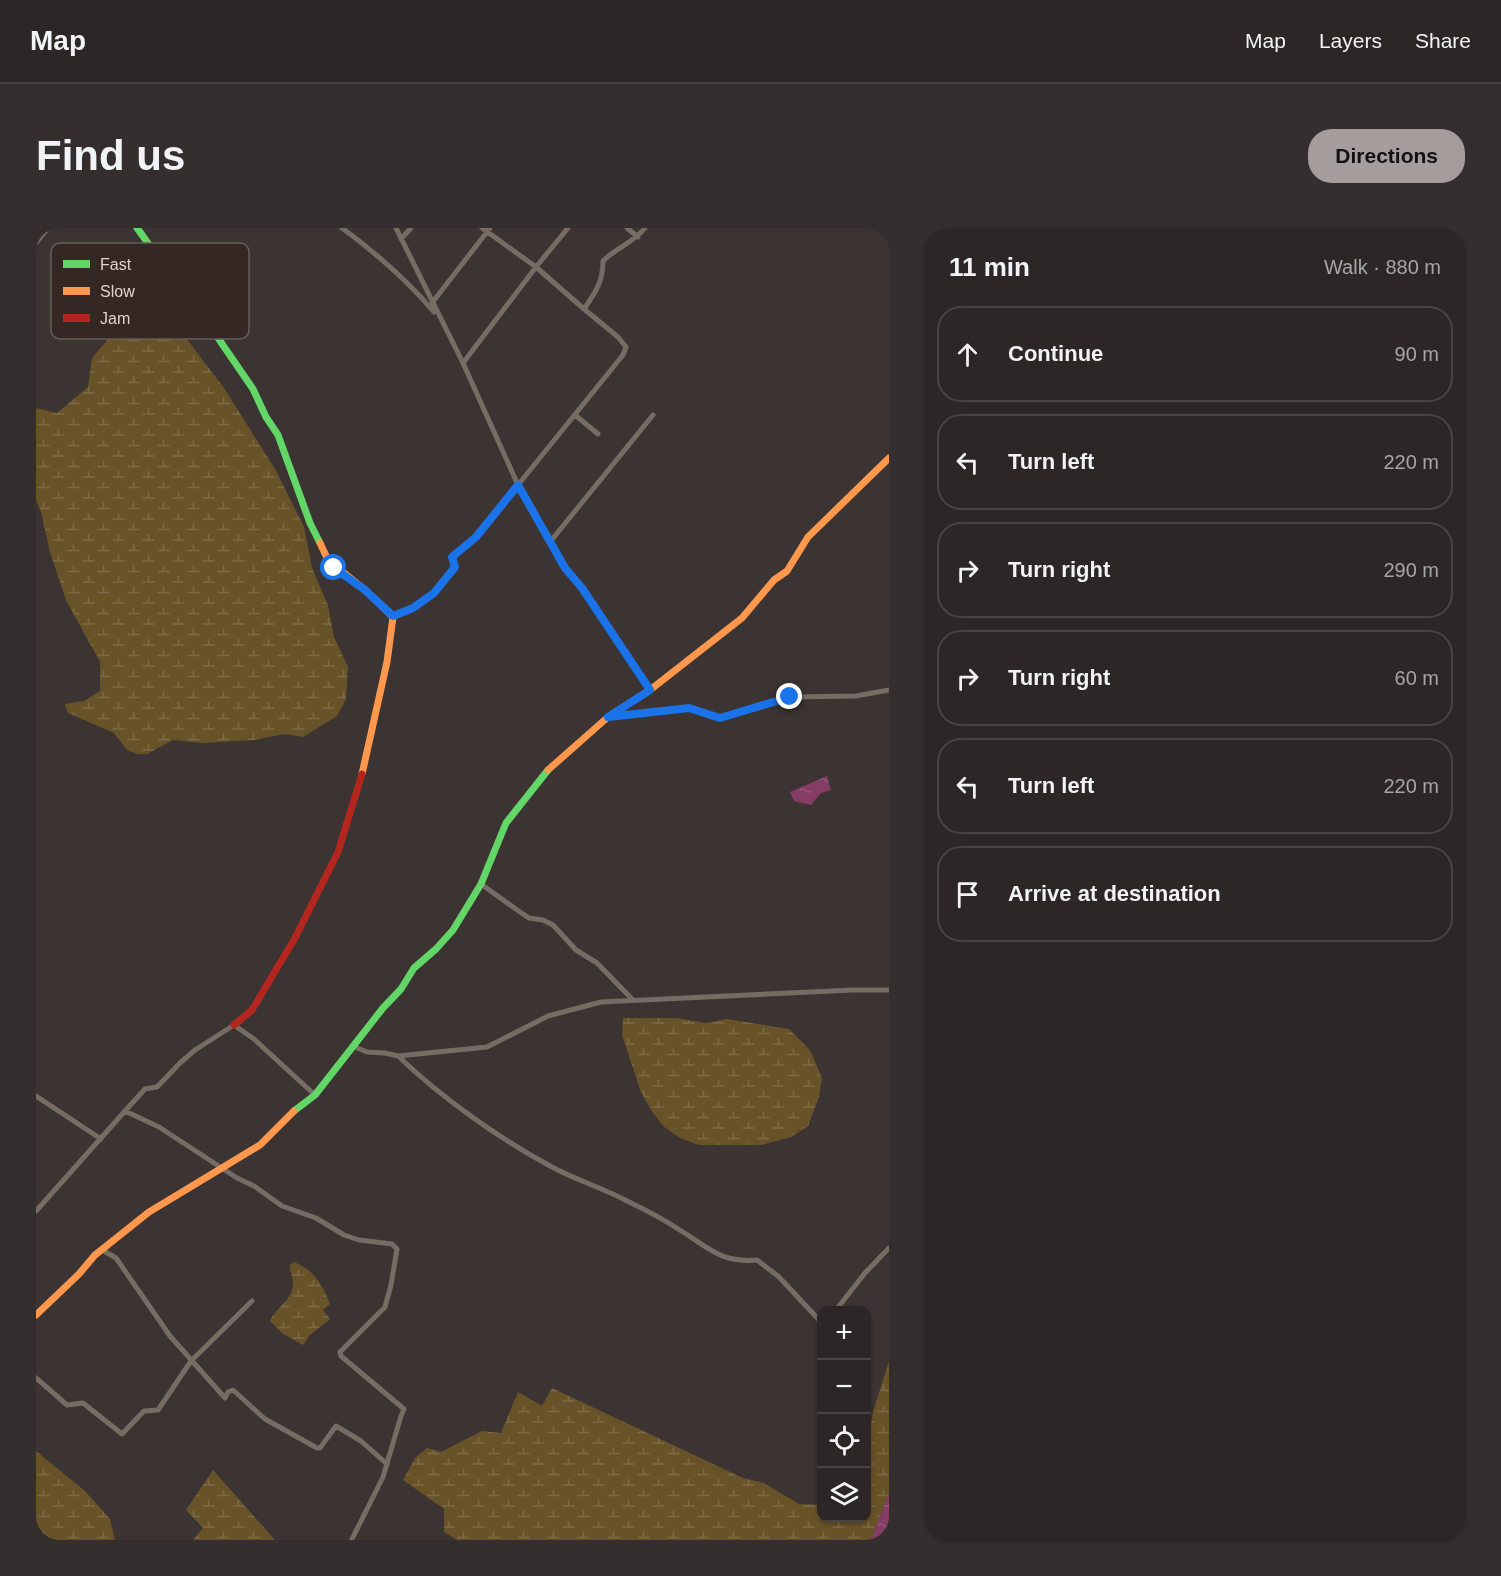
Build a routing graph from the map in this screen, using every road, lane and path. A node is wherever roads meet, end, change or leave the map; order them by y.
1 (137, 228) edge
2 (342, 228) edge
3 (396, 228) edge
4 (411, 228) edge
5 (568, 228) edge
6 (627, 228) edge
7 (645, 228) edge
8 (486, 229) edge
9 (47, 230) edge
10 (36, 234) edge
11 (638, 237) junction
12 (401, 239) junction
13 (36, 243) edge
14 (148, 243) edge
15 (536, 267) junction
16 (432, 303) junction
17 (584, 309) junction
18 (440, 320) junction
19 (218, 339) edge
20 (463, 363) junction
21 (575, 415) junction
22 (653, 415) dead end
23 (598, 434) dead end
24 (889, 458) edge
25 (518, 485) junction
26 (550, 542) junction
27 (393, 616) junction
28 (650, 690) junction
29 (889, 690) edge
30 (608, 717) junction
31 (481, 884) junction
32 (889, 990) edge
33 (633, 1000) junction
34 (234, 1025) junction
35 (353, 1046) junction
36 (398, 1056) junction
37 (315, 1095) junction
38 (36, 1096) edge
39 (125, 1111) junction
40 (101, 1139) junction
41 (221, 1167) junction
42 (36, 1211) edge
43 (889, 1248) edge
44 (102, 1250) junction
45 (252, 1301) dead end
46 (840, 1306) edge
47 (36, 1315) edge
48 (817, 1318) edge
49 (191, 1361) junction
50 (36, 1378) edge
51 (387, 1464) junction
52 (352, 1539) edge

1 - 14 street
2 - 18 street
3 - 12 street
4 - 12 street
5 - 15 street
6 - 11 street
7 - 11 street
8 - 15 street
8 - 16 street
9 - 10 street
9 - 13 street
11 - 17 street
12 - 16 street
15 - 17 street
15 - 20 street
16 - 18 street
17 - 21 street
18 - 20 street
19 - 27 street
20 - 25 street
21 - 23 street
21 - 25 street
22 - 26 street
24 - 28 street
25 - 26 street
25 - 27 street
26 - 28 street
27 - 34 street
28 - 30 street
29 - 30 street
30 - 31 street
31 - 33 street
31 - 35 street
32 - 33 street
33 - 36 street
34 - 37 street
34 - 39 street
35 - 36 street
35 - 37 street
36 - 48 street
37 - 41 street
38 - 40 street
39 - 40 street
39 - 41 street
40 - 42 street
41 - 44 street
41 - 51 street
43 - 46 street
44 - 47 street
44 - 49 street
45 - 49 street
49 - 50 street
49 - 51 street
51 - 52 street

